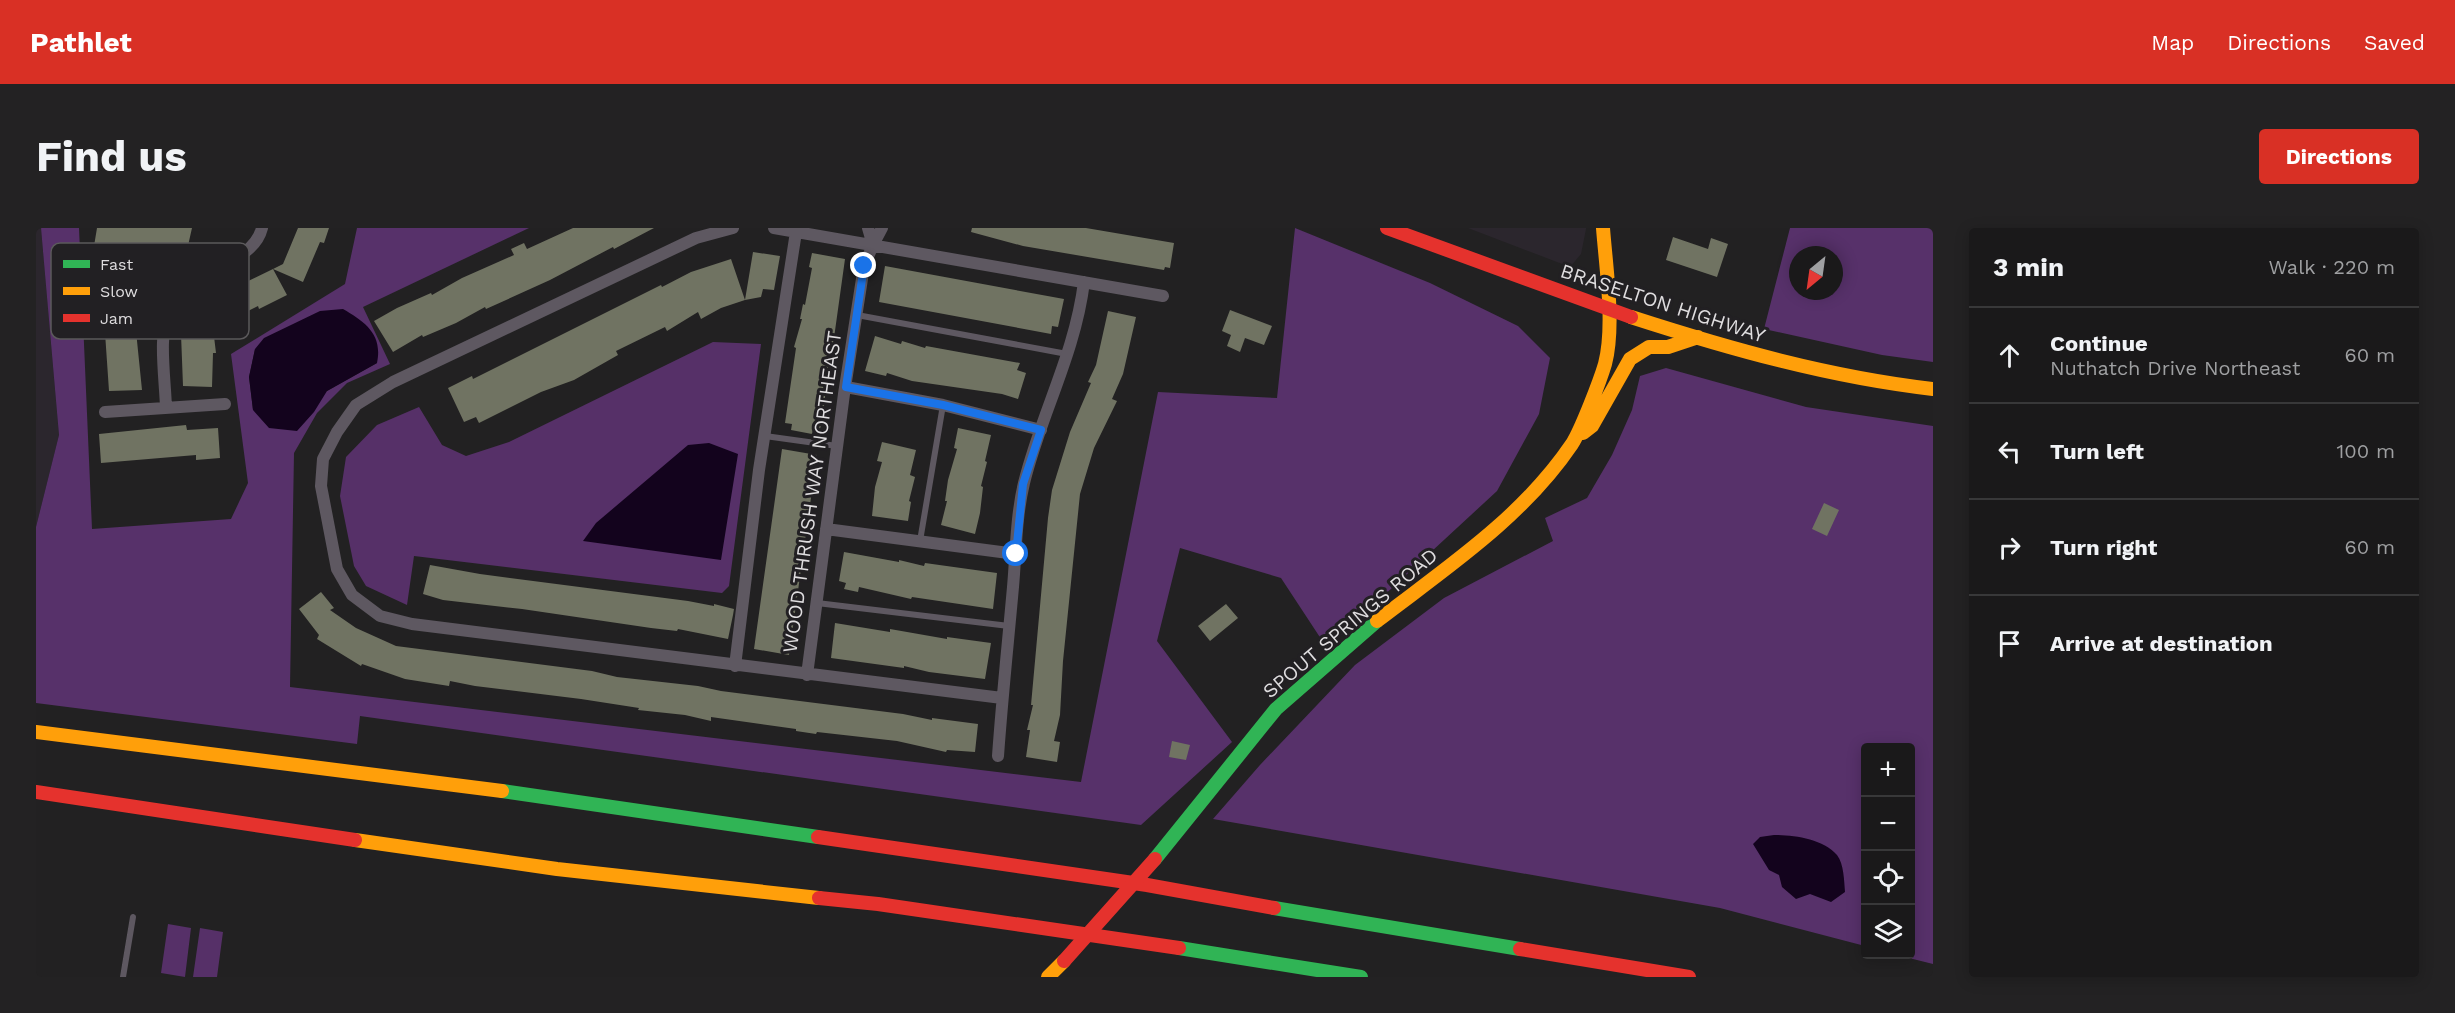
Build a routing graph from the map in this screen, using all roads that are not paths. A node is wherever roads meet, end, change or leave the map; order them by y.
1 (262, 228) edge
2 (733, 228) edge
3 (774, 228) edge
4 (868, 228) edge
5 (882, 228) edge
6 (1603, 228) edge
7 (1396, 229) edge
8 (796, 232) junction
9 (873, 245) junction
10 (249, 246) edge
11 (1084, 282) junction
12 (1163, 296) dead end
13 (1610, 310) junction
14 (857, 315) junction
15 (1698, 337) junction
16 (164, 339) edge
17 (1067, 354) junction
18 (846, 387) junction
19 (1933, 389) edge
20 (225, 404) dead end
21 (943, 405) junction
22 (166, 408) junction
23 (105, 412) dead end
24 (1041, 430) junction
25 (764, 435) junction
26 (1573, 442) junction
27 (837, 446) junction
28 (826, 529) junction
29 (920, 542) junction
30 (1016, 554) junction
31 (816, 603) junction
32 (1009, 626) junction
33 (735, 666) junction
34 (807, 675) junction
35 (1002, 698) junction
36 (36, 732) edge
37 (998, 756) dead end
38 (36, 792) edge
39 (133, 917) dead end
40 (123, 977) edge
41 (1048, 977) edge
42 (1361, 977) edge
43 (1689, 977) edge

1 - 10 street
2 - 33 street
3 - 8 street
4 - 9 street
5 - 9 street, WOOD THRUSH WAY NORTHEAST
6 - 13 main road, SPOUT SPRINGS ROAD
7 - 13 main road, BRASELTON HIGHWAY
8 - 9 street
8 - 25 street
9 - 11 street
9 - 14 street, WOOD THRUSH WAY NORTHEAST
11 - 12 street
11 - 17 street
13 - 15 main road, BRASELTON HIGHWAY
13 - 26 main road, SPOUT SPRINGS ROAD
14 - 17 lane
14 - 18 street, WOOD THRUSH WAY NORTHEAST
15 - 19 main road, BRASELTON HIGHWAY
15 - 26 main road
16 - 22 street
17 - 24 street
18 - 21 street
18 - 27 street, WOOD THRUSH WAY NORTHEAST
20 - 22 street
21 - 24 street
21 - 29 lane
22 - 23 street
24 - 30 street
25 - 27 lane
25 - 33 street
26 - 41 main road, SPOUT SPRINGS ROAD, bridge
27 - 28 street, WOOD THRUSH WAY NORTHEAST
28 - 29 street
28 - 31 street, WOOD THRUSH WAY NORTHEAST
29 - 30 street
30 - 32 street
31 - 32 lane
31 - 34 street, WOOD THRUSH WAY NORTHEAST
32 - 35 street
33 - 34 street
34 - 35 street
35 - 37 street
36 - 43 main road
38 - 42 main road
39 - 40 lane

